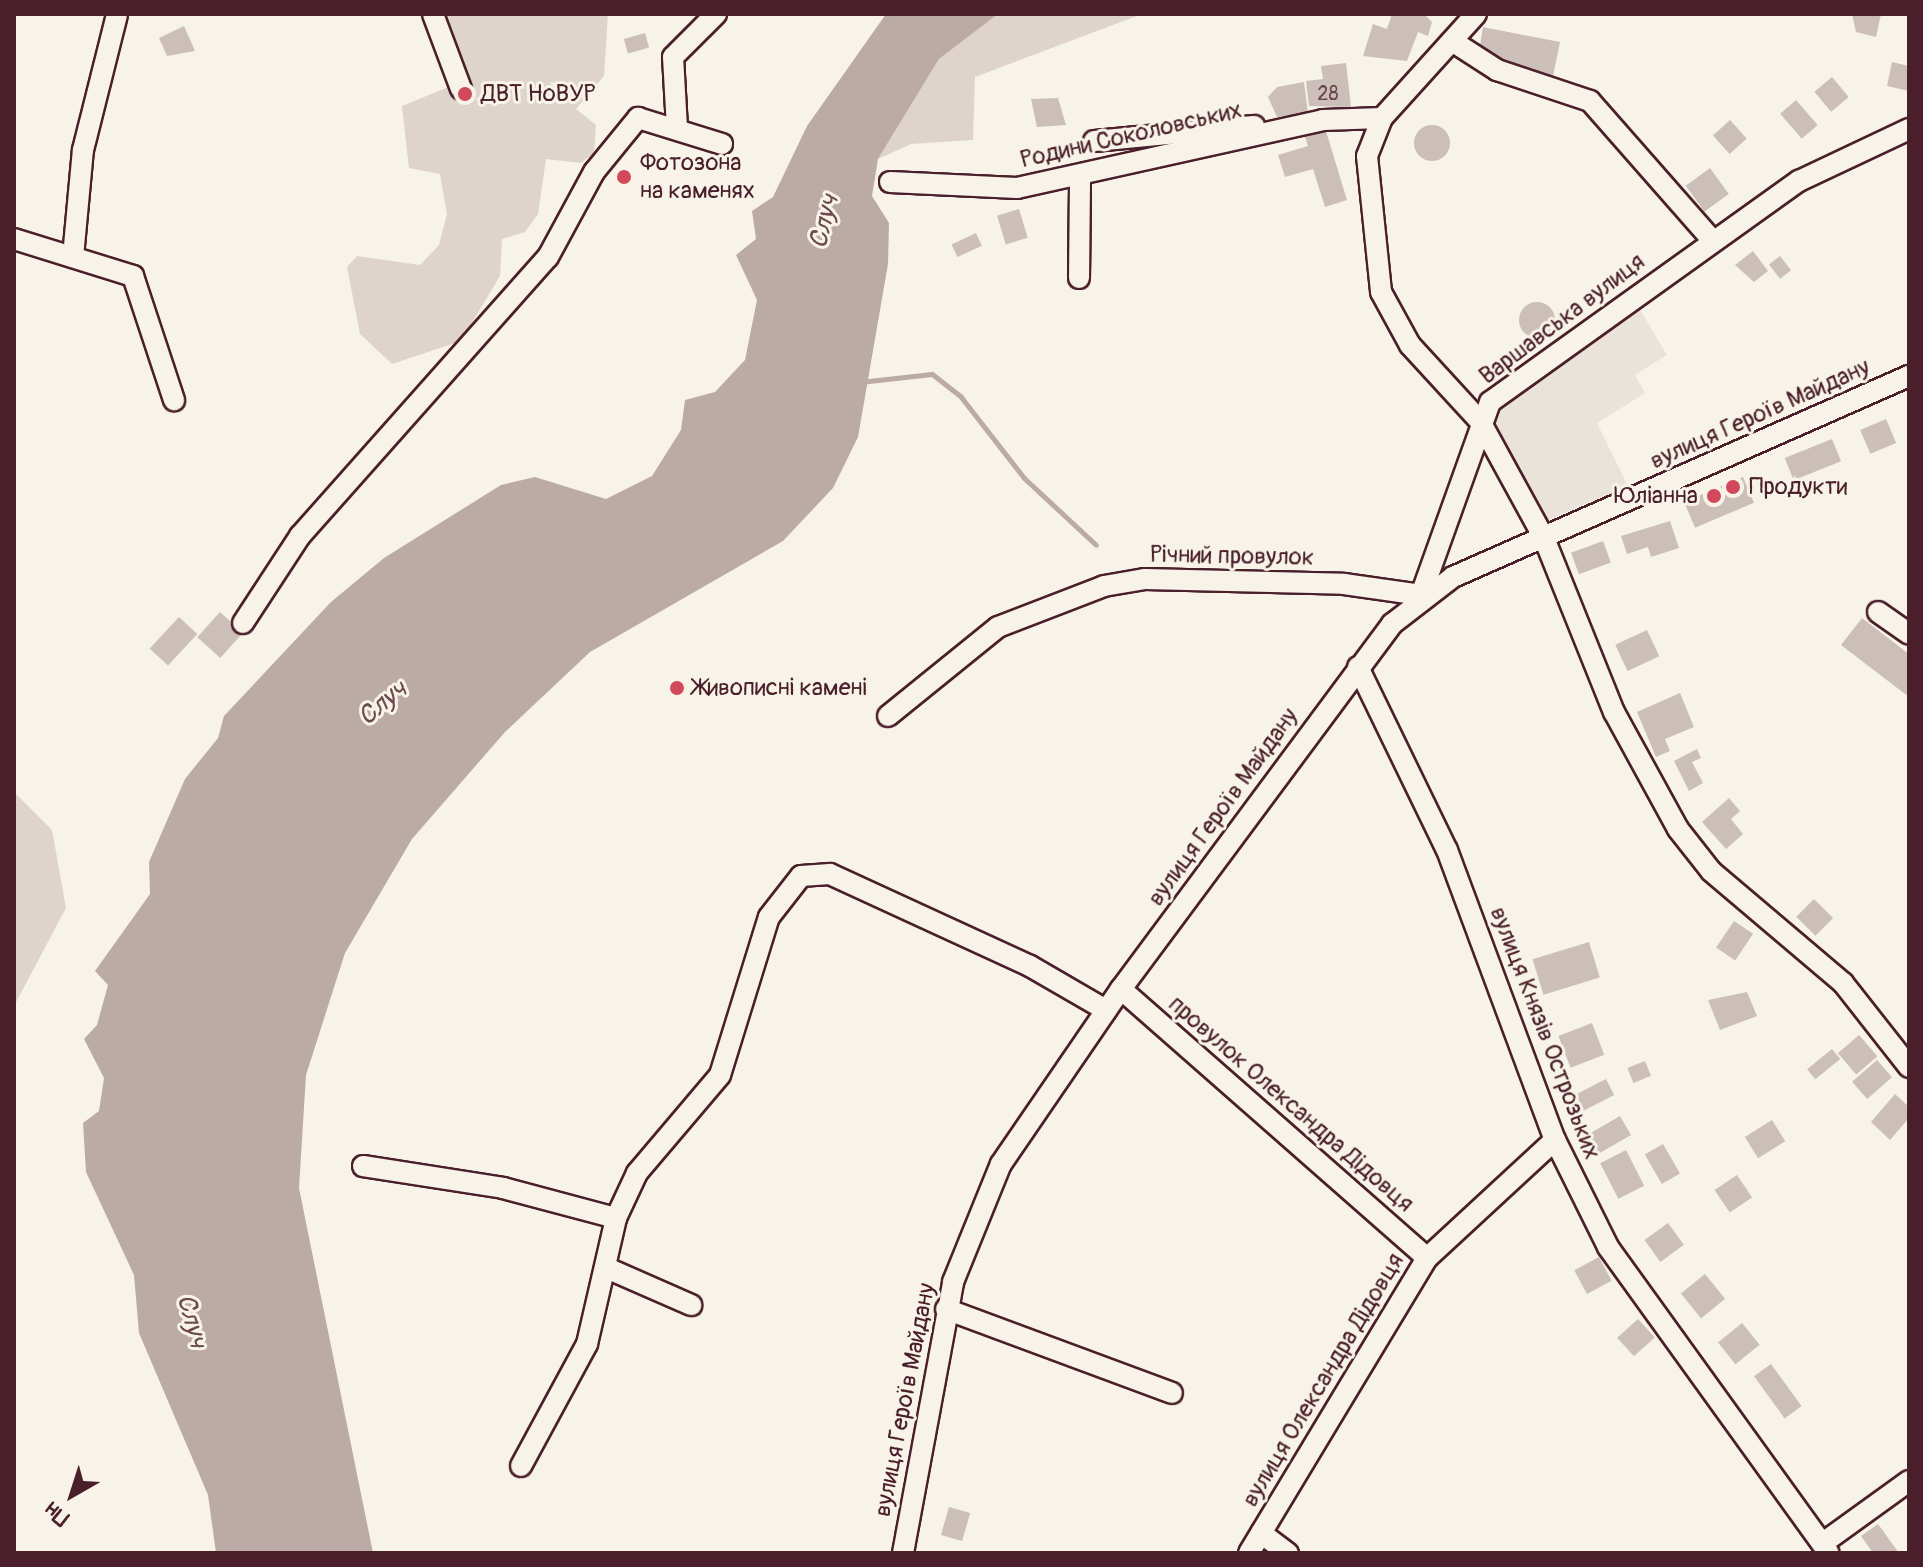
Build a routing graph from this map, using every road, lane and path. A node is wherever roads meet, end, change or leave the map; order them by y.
1 (118, 14) edge
2 (433, 14) edge
3 (716, 14) edge
4 (1476, 14) edge
5 (1452, 41) junction
6 (461, 89) dead end
7 (1382, 118) junction
8 (677, 128) junction
9 (1274, 129) junction
10 (1909, 129) edge
11 (1094, 141) dead end
12 (722, 144) dead end
13 (1080, 177) junction
14 (890, 182) dead end
15 (14, 239) edge
16 (1712, 240) junction
17 (73, 257) junction
18 (1079, 278) dead end
19 (1909, 376) edge
20 (174, 400) dead end
21 (1480, 421) junction
22 (1544, 538) junction
23 (1421, 595) junction
24 (1878, 612) dead end
25 (243, 623) dead end
26 (1909, 634) edge
27 (1358, 667) junction
28 (888, 716) dead end
29 (1121, 989) junction
30 (1106, 1010) junction
31 (1909, 1067) edge
32 (1555, 1140) junction
33 (363, 1166) dead end
34 (616, 1218) junction
35 (1427, 1258) junction
36 (609, 1269) junction
37 (691, 1305) dead end
38 (946, 1309) junction
39 (1172, 1393) dead end
40 (521, 1466) dead end
41 (1909, 1481) edge
42 (1261, 1533) junction
43 (1826, 1548) edge
44 (903, 1553) edge
45 (1249, 1553) edge
46 (1288, 1553) edge

1 - 17 street
2 - 6 street
3 - 8 street
4 - 5 street
5 - 7 street
5 - 16 street
7 - 9 street, Родини Соколовських
7 - 21 street
8 - 12 street
8 - 25 street
9 - 11 street
9 - 13 street, Родини Соколовських
10 - 16 street, Варшавська вулиця
13 - 14 street, Родини Соколовських
13 - 18 street
15 - 17 street
16 - 21 street, Варшавська вулиця
17 - 20 street
19 - 22 street, вулиця Героїв Майдану
21 - 22 street
21 - 23 street, Варшавська вулиця
22 - 23 street, вулиця Героїв Майдану
22 - 31 street
23 - 27 street, вулиця Героїв Майдану
23 - 28 street, Річний провулок
24 - 26 street
27 - 29 street, вулиця Героїв Майдану
27 - 32 street, вулиця Князів Острозьких
29 - 30 street, вулиця Героїв Майдану
29 - 35 street, провулок Олександра Дідовця
30 - 34 street
30 - 38 street, вулиця Героїв Майдану
32 - 35 street, вулиця Олександра Дідовця
32 - 43 street, вулиця Князів Острозьких
33 - 34 street
34 - 36 street
35 - 42 street, вулиця Олександра Дідовця
36 - 37 street
36 - 40 street
38 - 39 street
38 - 44 street, вулиця Героїв Майдану
41 - 43 street
42 - 45 street, вулиця Олександра Дідовця
42 - 46 street

